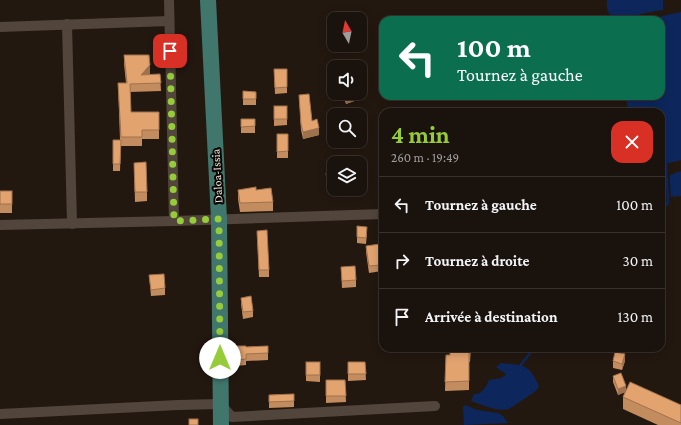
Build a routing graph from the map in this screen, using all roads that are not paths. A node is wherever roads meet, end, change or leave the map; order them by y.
1 (169, 0) edge
2 (208, 0) edge
3 (169, 21) junction
4 (67, 24) junction
5 (0, 27) edge
6 (379, 214) edge
7 (219, 219) junction
8 (174, 221) junction
9 (72, 224) junction
10 (0, 225) edge
11 (220, 404) junction
12 (435, 406) dead end
13 (0, 414) edge
14 (221, 425) edge

1 - 3 street
2 - 7 main road, Daloa-Issia
3 - 4 street
3 - 8 street
4 - 5 street
4 - 9 street
6 - 7 street
7 - 8 street
7 - 11 main road, Daloa-Issia
8 - 9 street
9 - 10 street
11 - 12 street
11 - 13 street
11 - 14 main road, Daloa-Issia

